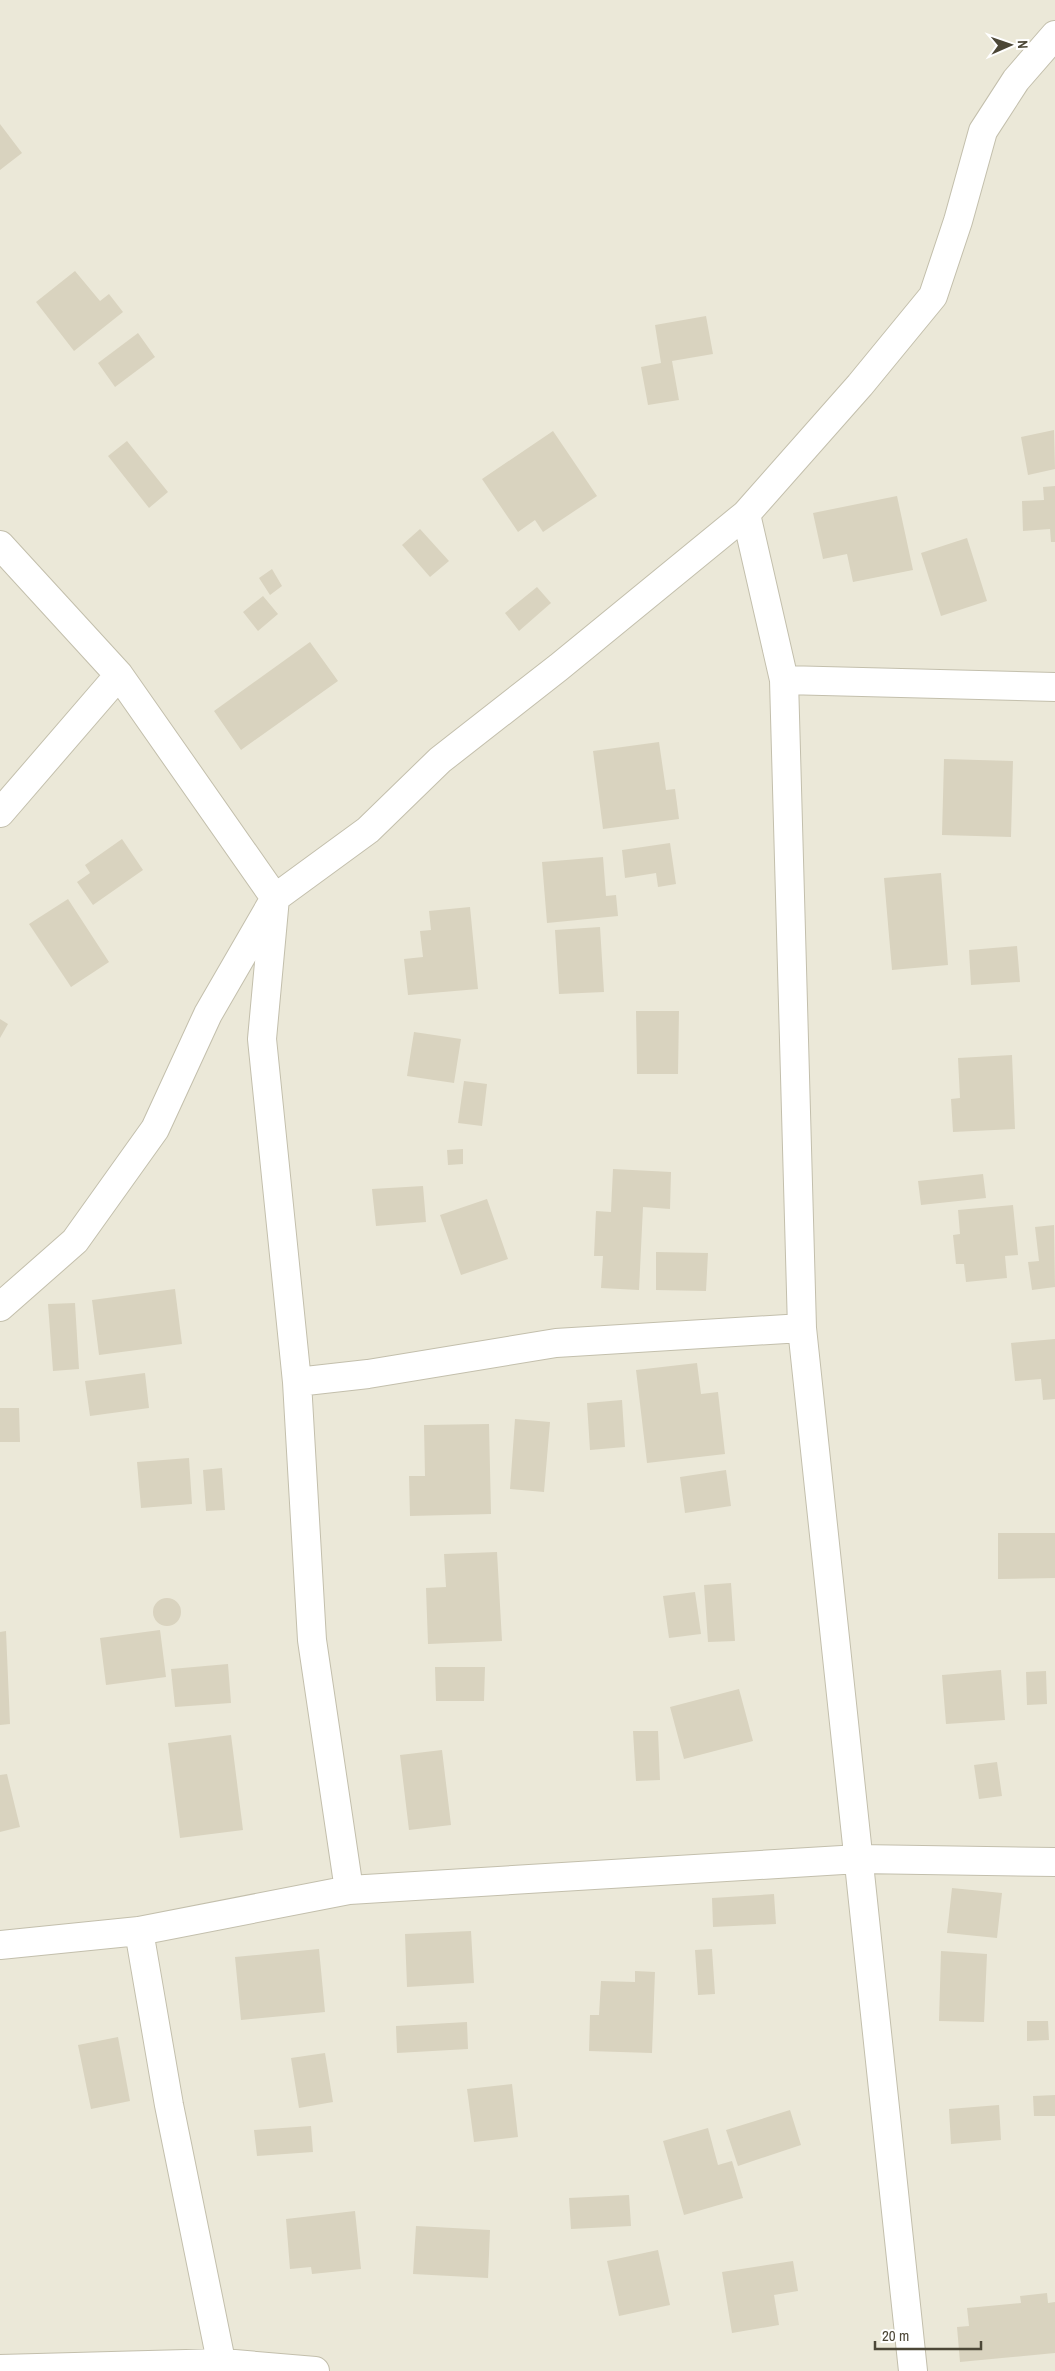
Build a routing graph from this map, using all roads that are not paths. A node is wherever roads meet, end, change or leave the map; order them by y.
1 (1055, 35) edge
2 (746, 514) junction
3 (0, 545) edge
4 (119, 675) junction
5 (784, 680) junction
6 (1055, 687) edge
7 (0, 813) edge
8 (275, 898) junction
9 (0, 1307) edge
10 (802, 1328) junction
11 (297, 1382) junction
12 (859, 1858) junction
13 (1055, 1862) edge
14 (349, 1890) junction
15 (140, 1931) junction
16 (0, 1945) edge
17 (223, 2367) edge
18 (0, 2369) edge
19 (314, 2371) edge
20 (913, 2371) edge

1 - 2 street
2 - 5 street
2 - 8 street
3 - 4 street
4 - 7 street
4 - 8 street
5 - 6 street
5 - 10 street
8 - 9 street
8 - 11 street
10 - 11 street
10 - 12 street
11 - 14 street
12 - 13 street
12 - 14 street
12 - 20 street
14 - 15 street
15 - 16 street
15 - 17 street
17 - 18 street
17 - 19 street

